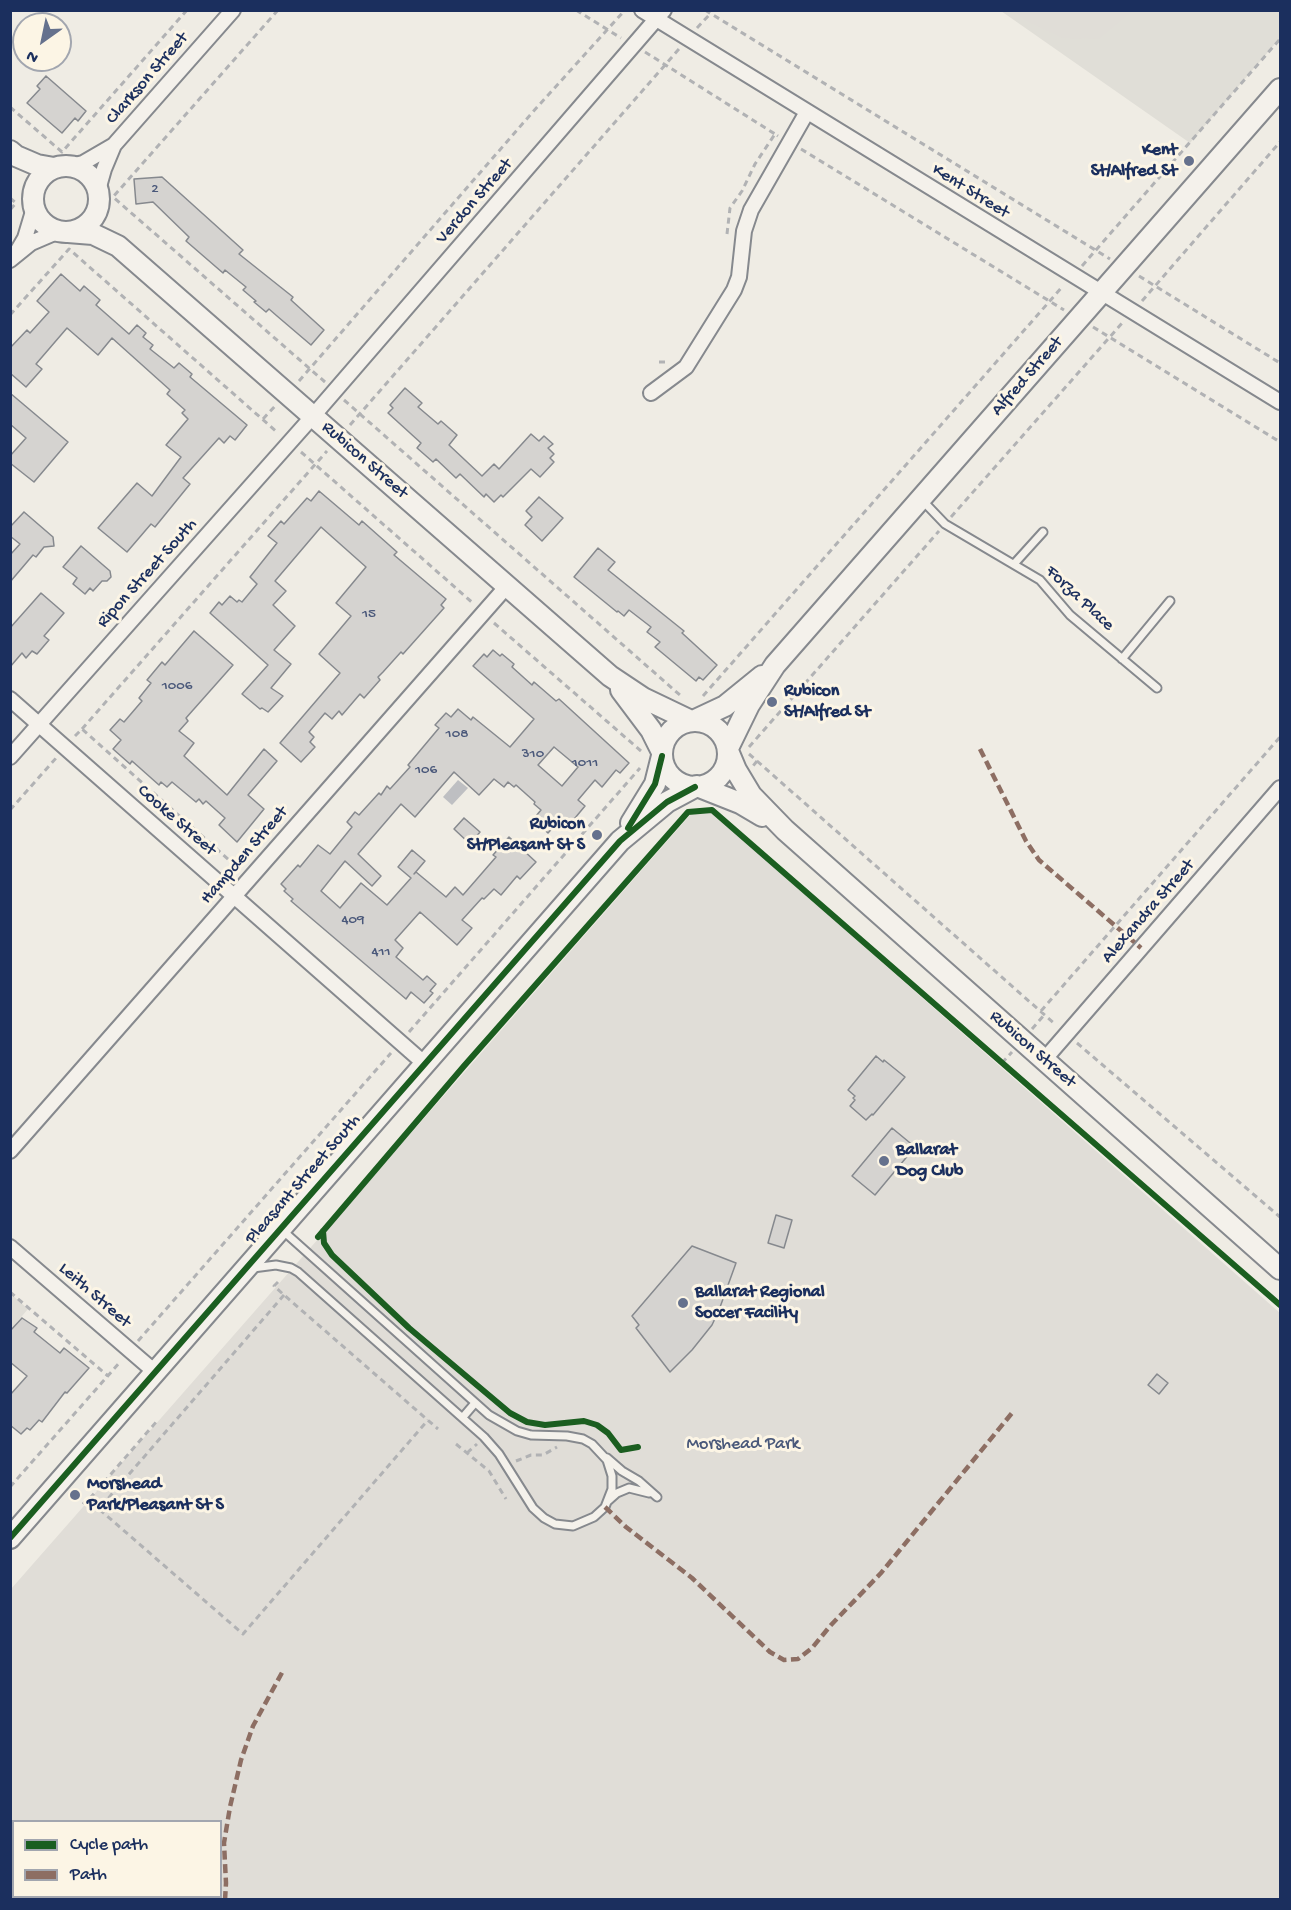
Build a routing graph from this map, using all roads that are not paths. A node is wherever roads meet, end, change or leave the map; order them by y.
1 (232, 10) edge
2 (642, 10) edge
3 (661, 15) edge
4 (1281, 89) edge
5 (807, 112) junction
6 (114, 145) junction
7 (13, 153) edge
8 (62, 167) junction
9 (98, 197) junction
10 (34, 202) junction
11 (64, 232) junction
12 (118, 246) junction
13 (12, 259) edge
14 (1101, 293) junction
15 (651, 393) dead end
16 (1281, 402) edge
17 (313, 416) junction
18 (921, 499) junction
19 (1043, 532) dead end
20 (1014, 564) junction
21 (507, 586) junction
22 (1170, 601) dead end
23 (1122, 659) junction
24 (776, 665) junction
25 (610, 676) junction
26 (1157, 688) dead end
27 (10, 699) edge
28 (690, 714) junction
29 (39, 724) junction
30 (728, 749) junction
31 (662, 754) junction
32 (10, 757) edge
33 (696, 787) junction
34 (1281, 788) edge
35 (785, 830) junction
36 (620, 841) junction
37 (234, 896) junction
38 (1044, 1060) junction
39 (425, 1064) junction
40 (10, 1151) edge
41 (281, 1229) junction
42 (10, 1247) edge
43 (248, 1268) junction
44 (1281, 1269) edge
45 (155, 1372) junction
46 (475, 1403) junction
47 (463, 1417) junction
48 (601, 1452) junction
49 (607, 1502) junction
50 (10, 1538) edge

1 - 6 street, Clarkson Street
2 - 3 street, Kent Street
3 - 5 street, Kent Street
3 - 17 street, Verdon Street
4 - 14 street, Alfred Street
5 - 14 street, Kent Street
5 - 15 street
6 - 8 street, Clarkson Street
6 - 9 street, Clarkson Street
7 - 8 street
7 - 10 street
8 - 9 street
8 - 10 street
9 - 11 street
9 - 12 street, Rubicon Street
10 - 11 street
10 - 13 street
11 - 12 street, Rubicon Street
11 - 13 street
12 - 17 street, Rubicon Street
14 - 16 street, Kent Street
14 - 18 street, Alfred Street
17 - 21 street, Rubicon Street
17 - 29 street, Ripon Street South
18 - 20 lane, Forza Place
18 - 24 street, Alfred Street
19 - 20 lane
20 - 23 lane, Forza Place
21 - 25 street, Rubicon Street
21 - 37 street, Hampden Street
22 - 23 lane
23 - 26 lane, Forza Place
24 - 28 street, Alfred Street
24 - 30 street, Alfred Street
25 - 28 street, Rubicon Street
25 - 31 street, Rubicon Street
27 - 29 street, Cooke Street
28 - 30 street
28 - 31 street
29 - 32 street, Ripon Street South
29 - 37 street, Cooke Street
30 - 33 street
30 - 35 street, Rubicon Street
31 - 33 street
31 - 36 street, Pleasant Street South
33 - 35 street, Rubicon Street
33 - 36 street, Pleasant Street South
34 - 38 street, Alexandra Street
35 - 38 street, Rubicon Street
36 - 39 street, Pleasant Street South
37 - 39 street, Cooke Street
37 - 40 street, Hampden Street
38 - 44 street, Rubicon Street
39 - 41 street, Pleasant Street South
41 - 43 street, Pleasant Street South
41 - 46 lane
42 - 45 street, Leith Street
43 - 45 street, Pleasant Street South
43 - 47 lane
45 - 50 street, Pleasant Street South
46 - 47 lane
46 - 48 lane
47 - 49 lane
48 - 49 lane
48 - 49 lane

